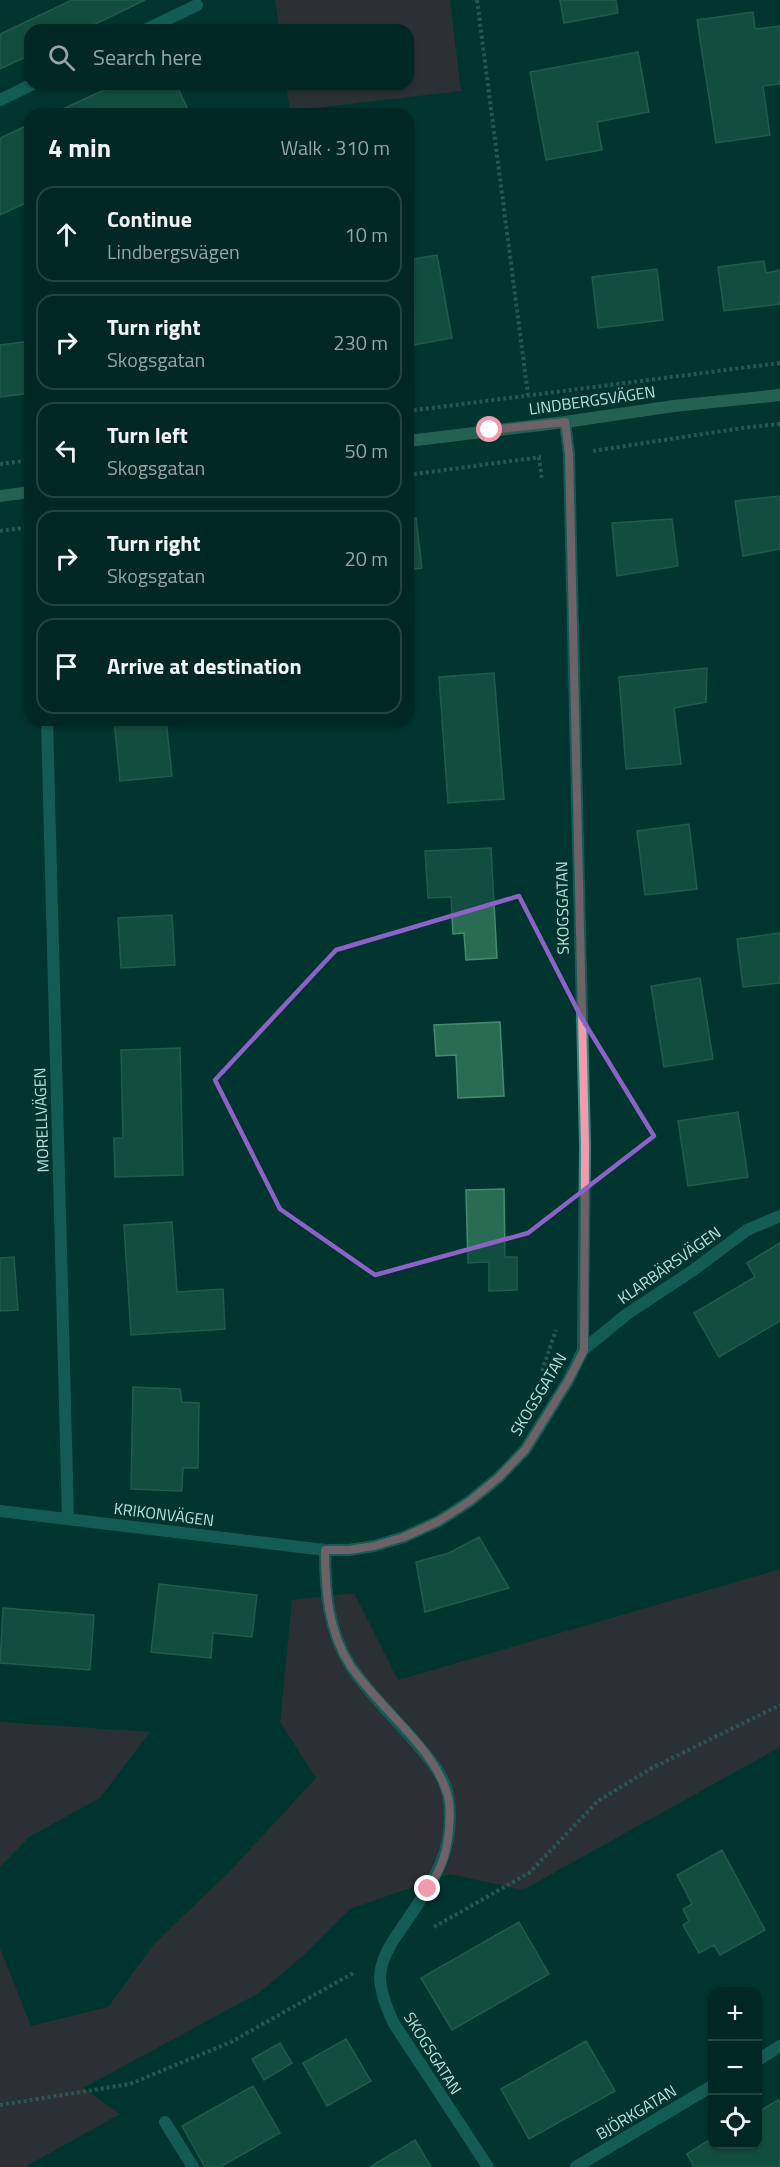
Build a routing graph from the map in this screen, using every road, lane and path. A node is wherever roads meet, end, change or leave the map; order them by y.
1 (477, 0) edge
2 (197, 5) dead end
3 (157, 24) edge
4 (24, 88) edge
5 (0, 100) edge
6 (780, 363) edge
7 (528, 395) junction
8 (780, 395) edge
9 (414, 410) edge
10 (565, 422) junction
11 (414, 440) edge
12 (24, 461) edge
13 (0, 464) edge
14 (24, 493) edge
15 (0, 496) edge
16 (24, 528) edge
17 (0, 531) edge
18 (46, 726) edge
19 (780, 1216) edge
20 (584, 1350) junction
21 (0, 1511) edge
22 (68, 1518) junction
23 (325, 1550) junction
24 (780, 2046) edge
25 (762, 2057) edge
26 (708, 2088) edge
27 (165, 2122) dead end
28 (193, 2167) edge
29 (488, 2167) edge
30 (576, 2167) edge

1 - 7 path
2 - 3 street
4 - 5 street
6 - 7 path
7 - 9 path
8 - 10 street, LINDBERGSVÄGEN
10 - 11 street, LINDBERGSVÄGEN
10 - 20 street, SKOGSGATAN
12 - 13 path
14 - 15 street
16 - 17 path
18 - 22 street, MORELLVÄGEN
19 - 20 street, KLARBÄRSVÄGEN
20 - 23 street, SKOGSGATAN
21 - 22 street, KRIKONVÄGEN
22 - 23 street, KRIKONVÄGEN
23 - 29 street, SKOGSGATAN
24 - 25 street
26 - 30 street, BJÖRKGATAN
27 - 28 street

